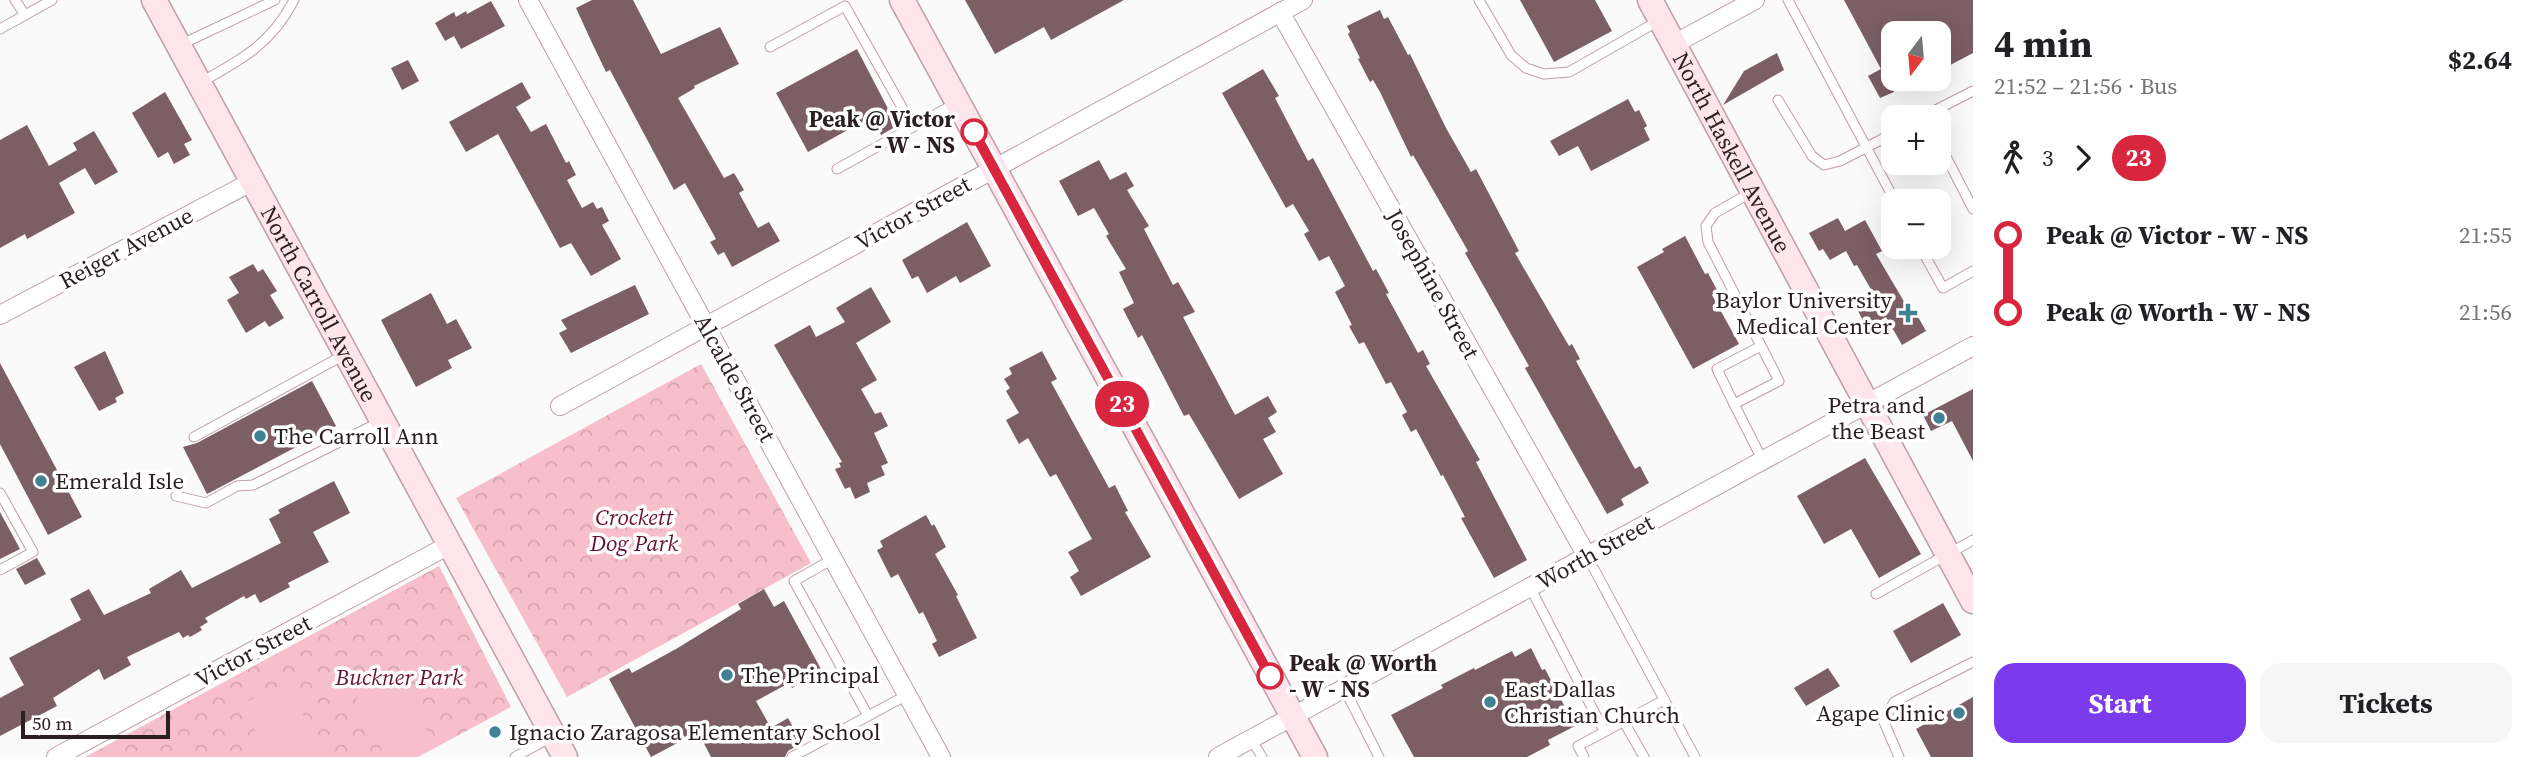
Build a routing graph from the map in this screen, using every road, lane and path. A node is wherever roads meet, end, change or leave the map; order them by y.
1 (15, 0) edge
2 (52, 0) edge
3 (154, 0) edge
4 (275, 0) edge
5 (294, 0) edge
6 (528, 0) edge
7 (902, 0) edge
8 (1303, 0) edge
9 (1479, 0) edge
10 (1755, 0) edge
11 (1788, 0) edge
12 (1655, 10) edge
13 (1280, 12) junction
14 (25, 15) junction
15 (0, 29) edge
16 (1674, 44) junction
17 (179, 45) junction
18 (770, 47) dead end
19 (200, 83) junction
20 (1973, 90) edge
21 (1778, 100) dead end
22 (957, 102) junction
23 (1946, 105) edge
24 (913, 127) junction
25 (1881, 140) edge
26 (1865, 148) junction
27 (1951, 166) edge
28 (837, 169) dead end
29 (994, 169) junction
30 (253, 181) junction
31 (1888, 189) edge
32 (1754, 191) junction
33 (1973, 209) edge
34 (1927, 259) edge
35 (1973, 271) edge
36 (0, 315) edge
37 (706, 327) junction
38 (1760, 346) junction
39 (1973, 346) edge
40 (345, 355) junction
41 (1869, 403) junction
42 (1734, 404) junction
43 (560, 406) dead end
44 (381, 421) junction
45 (194, 437) dead end
46 (1763, 461) junction
47 (0, 493) edge
48 (176, 496) dead end
49 (1973, 540) edge
50 (449, 545) junction
51 (1948, 554) junction
52 (1587, 556) junction
53 (833, 559) junction
54 (0, 570) edge
55 (1530, 587) junction
56 (1971, 590) edge
57 (1876, 594) dead end
58 (1973, 662) edge
59 (1344, 688) junction
60 (907, 695) junction
61 (1664, 700) junction
62 (868, 716) junction
63 (1292, 716) junction
64 (1624, 722) junction
65 (1604, 732) junction
66 (1251, 739) junction
67 (559, 746) edge
68 (56, 757) edge
69 (515, 757) edge
70 (792, 757) edge
71 (941, 757) edge
72 (1218, 757) edge
73 (1262, 757) edge
74 (1315, 757) edge
75 (1379, 757) edge
76 (1584, 757) edge
77 (1644, 757) edge
78 (1695, 757) edge
79 (1899, 757) edge

1 - 14 lane
2 - 14 lane
3 - 17 main road, North Carroll Avenue
4 - 17 lane
5 - 19 lane
6 - 37 street, Alcalde Street
7 - 22 main road
8 - 13 street, Victor Street
9 - 12 lane
10 - 16 street
11 - 26 lane
12 - 16 main road, North Haskell Avenue
13 - 29 street, Victor Street
13 - 52 street, Josephine Street
14 - 15 lane
16 - 32 main road, North Haskell Avenue
17 - 19 main road, North Carroll Avenue
18 - 24 lane
19 - 30 main road, North Carroll Avenue
20 - 23 lane
21 - 26 lane
22 - 24 lane
22 - 29 main road
24 - 28 lane
25 - 26 lane
26 - 31 lane
27 - 33 lane
29 - 37 street, Victor Street
29 - 63 main road
30 - 36 street, Reiger Avenue
30 - 40 main road, North Carroll Avenue
32 - 38 lane
32 - 41 main road, North Haskell Avenue
34 - 35 lane
37 - 43 street, Victor Street
37 - 53 street, Alcalde Street
38 - 42 lane
38 - 42 lane
39 - 41 street, Worth Street
40 - 44 main road, North Carroll Avenue
40 - 45 lane
41 - 46 street, Worth Street
41 - 51 main road, North Haskell Avenue
42 - 46 lane
44 - 48 lane
44 - 50 main road, North Carroll Avenue
46 - 52 street, Worth Street
47 - 54 lane
49 - 51 lane
50 - 67 main road, North Carroll Avenue
50 - 68 street, Victor Street
51 - 56 main road, North Haskell Avenue
51 - 57 lane
52 - 55 street, Worth Street
52 - 61 lane
53 - 60 street, Alcalde Street
53 - 62 lane
55 - 59 street, Worth Street
55 - 65 lane
58 - 79 lane
59 - 63 street, Worth Street
59 - 75 lane
60 - 62 lane
60 - 71 street, Alcalde Street
61 - 64 lane
61 - 78 lane
62 - 70 lane
63 - 66 street, Worth Street
63 - 74 main road
64 - 65 lane
64 - 77 lane
65 - 76 lane
66 - 72 street, Worth Street
66 - 73 lane
67 - 69 lane

